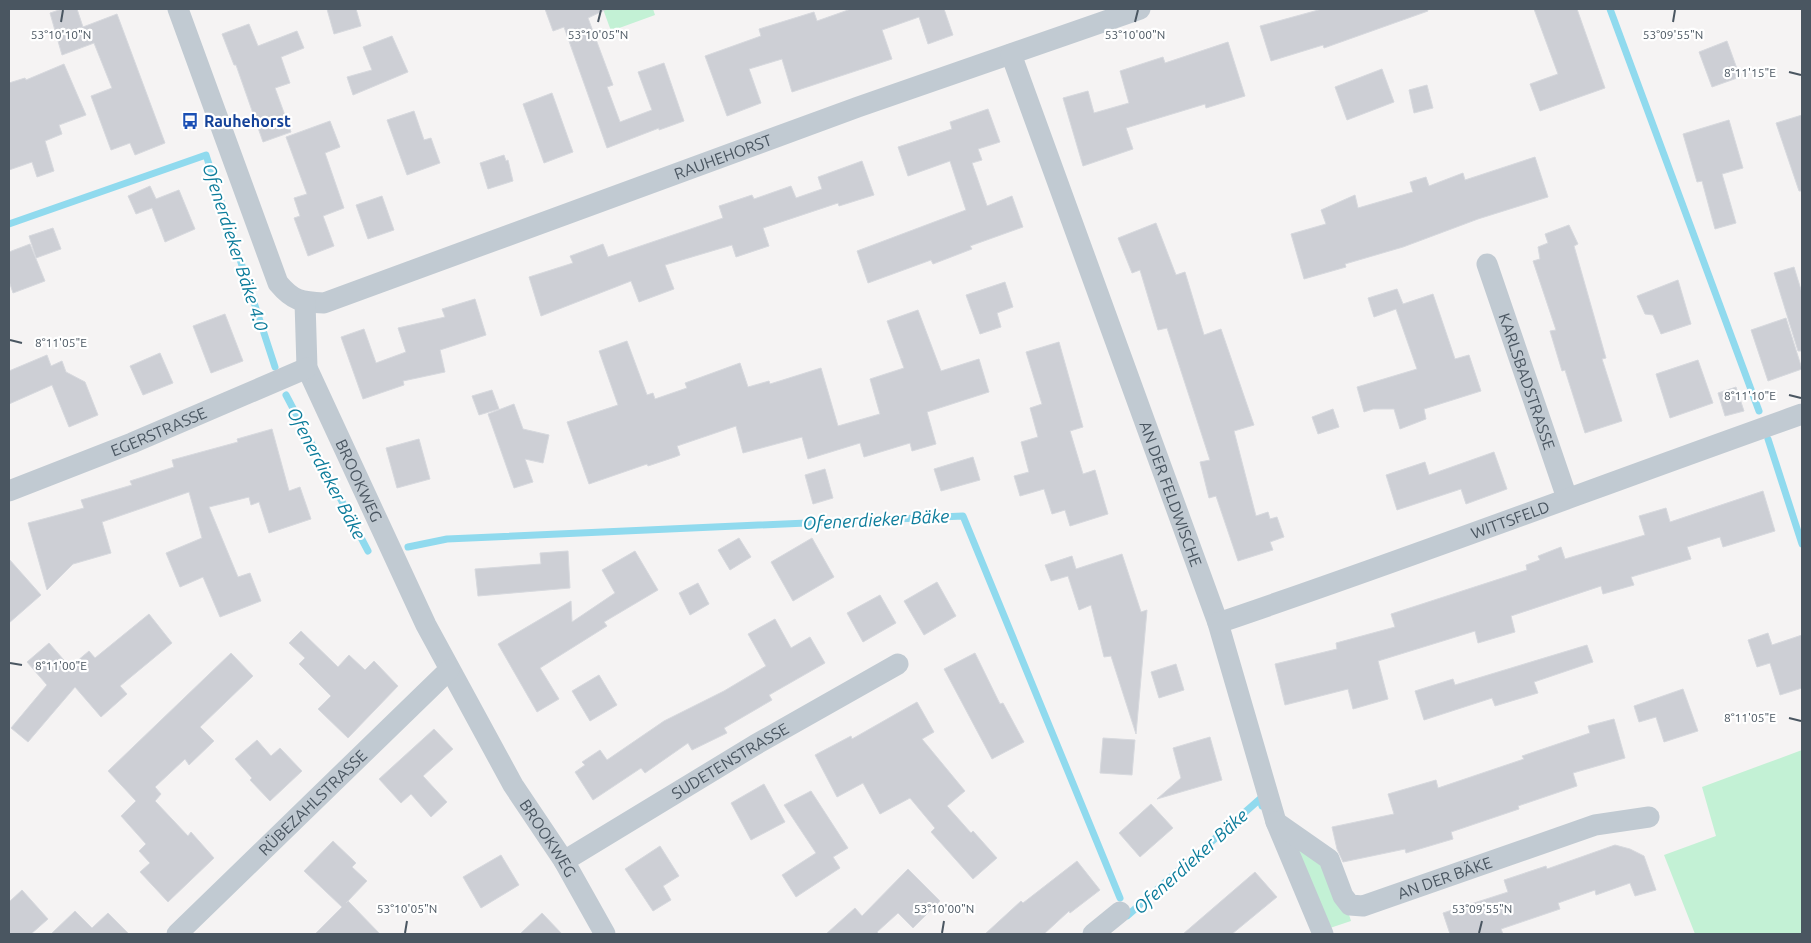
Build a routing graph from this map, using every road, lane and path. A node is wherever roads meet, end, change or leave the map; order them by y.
1 (178, 9) edge
2 (1140, 9) edge
3 (1011, 54) junction
4 (1487, 264) dead end
5 (305, 302) junction
6 (307, 368) junction
7 (1802, 414) edge
8 (9, 491) edge
9 (1567, 498) junction
10 (1218, 623) junction
11 (898, 664) dead end
12 (449, 670) junction
13 (1650, 817) dead end
14 (1276, 822) junction
15 (564, 862) junction
16 (1120, 912) dead end
17 (600, 932) edge
18 (177, 934) edge
19 (1093, 934) edge
20 (1323, 934) edge

1 - 5 street
2 - 3 street, RAUHEHORST
3 - 5 street, RAUHEHORST
3 - 10 street, AN DER FELDWISCHE
4 - 9 street, KARLSBADSTRASSE
5 - 6 street, BROOKWEG
6 - 8 street, EGERSTRASSE
6 - 12 street, BROOKWEG
7 - 9 street, WITTSFELD
9 - 10 street, WITTSFELD
10 - 14 street, AN DER FELDWISCHE
11 - 15 street, SUDETENSTRASSE
12 - 15 street, BROOKWEG
12 - 18 street, RÜBEZAHLSTRASSE
13 - 14 street, AN DER BÄKE
14 - 20 street, AN DER FELDWISCHE
15 - 17 street, BROOKWEG
16 - 19 street

